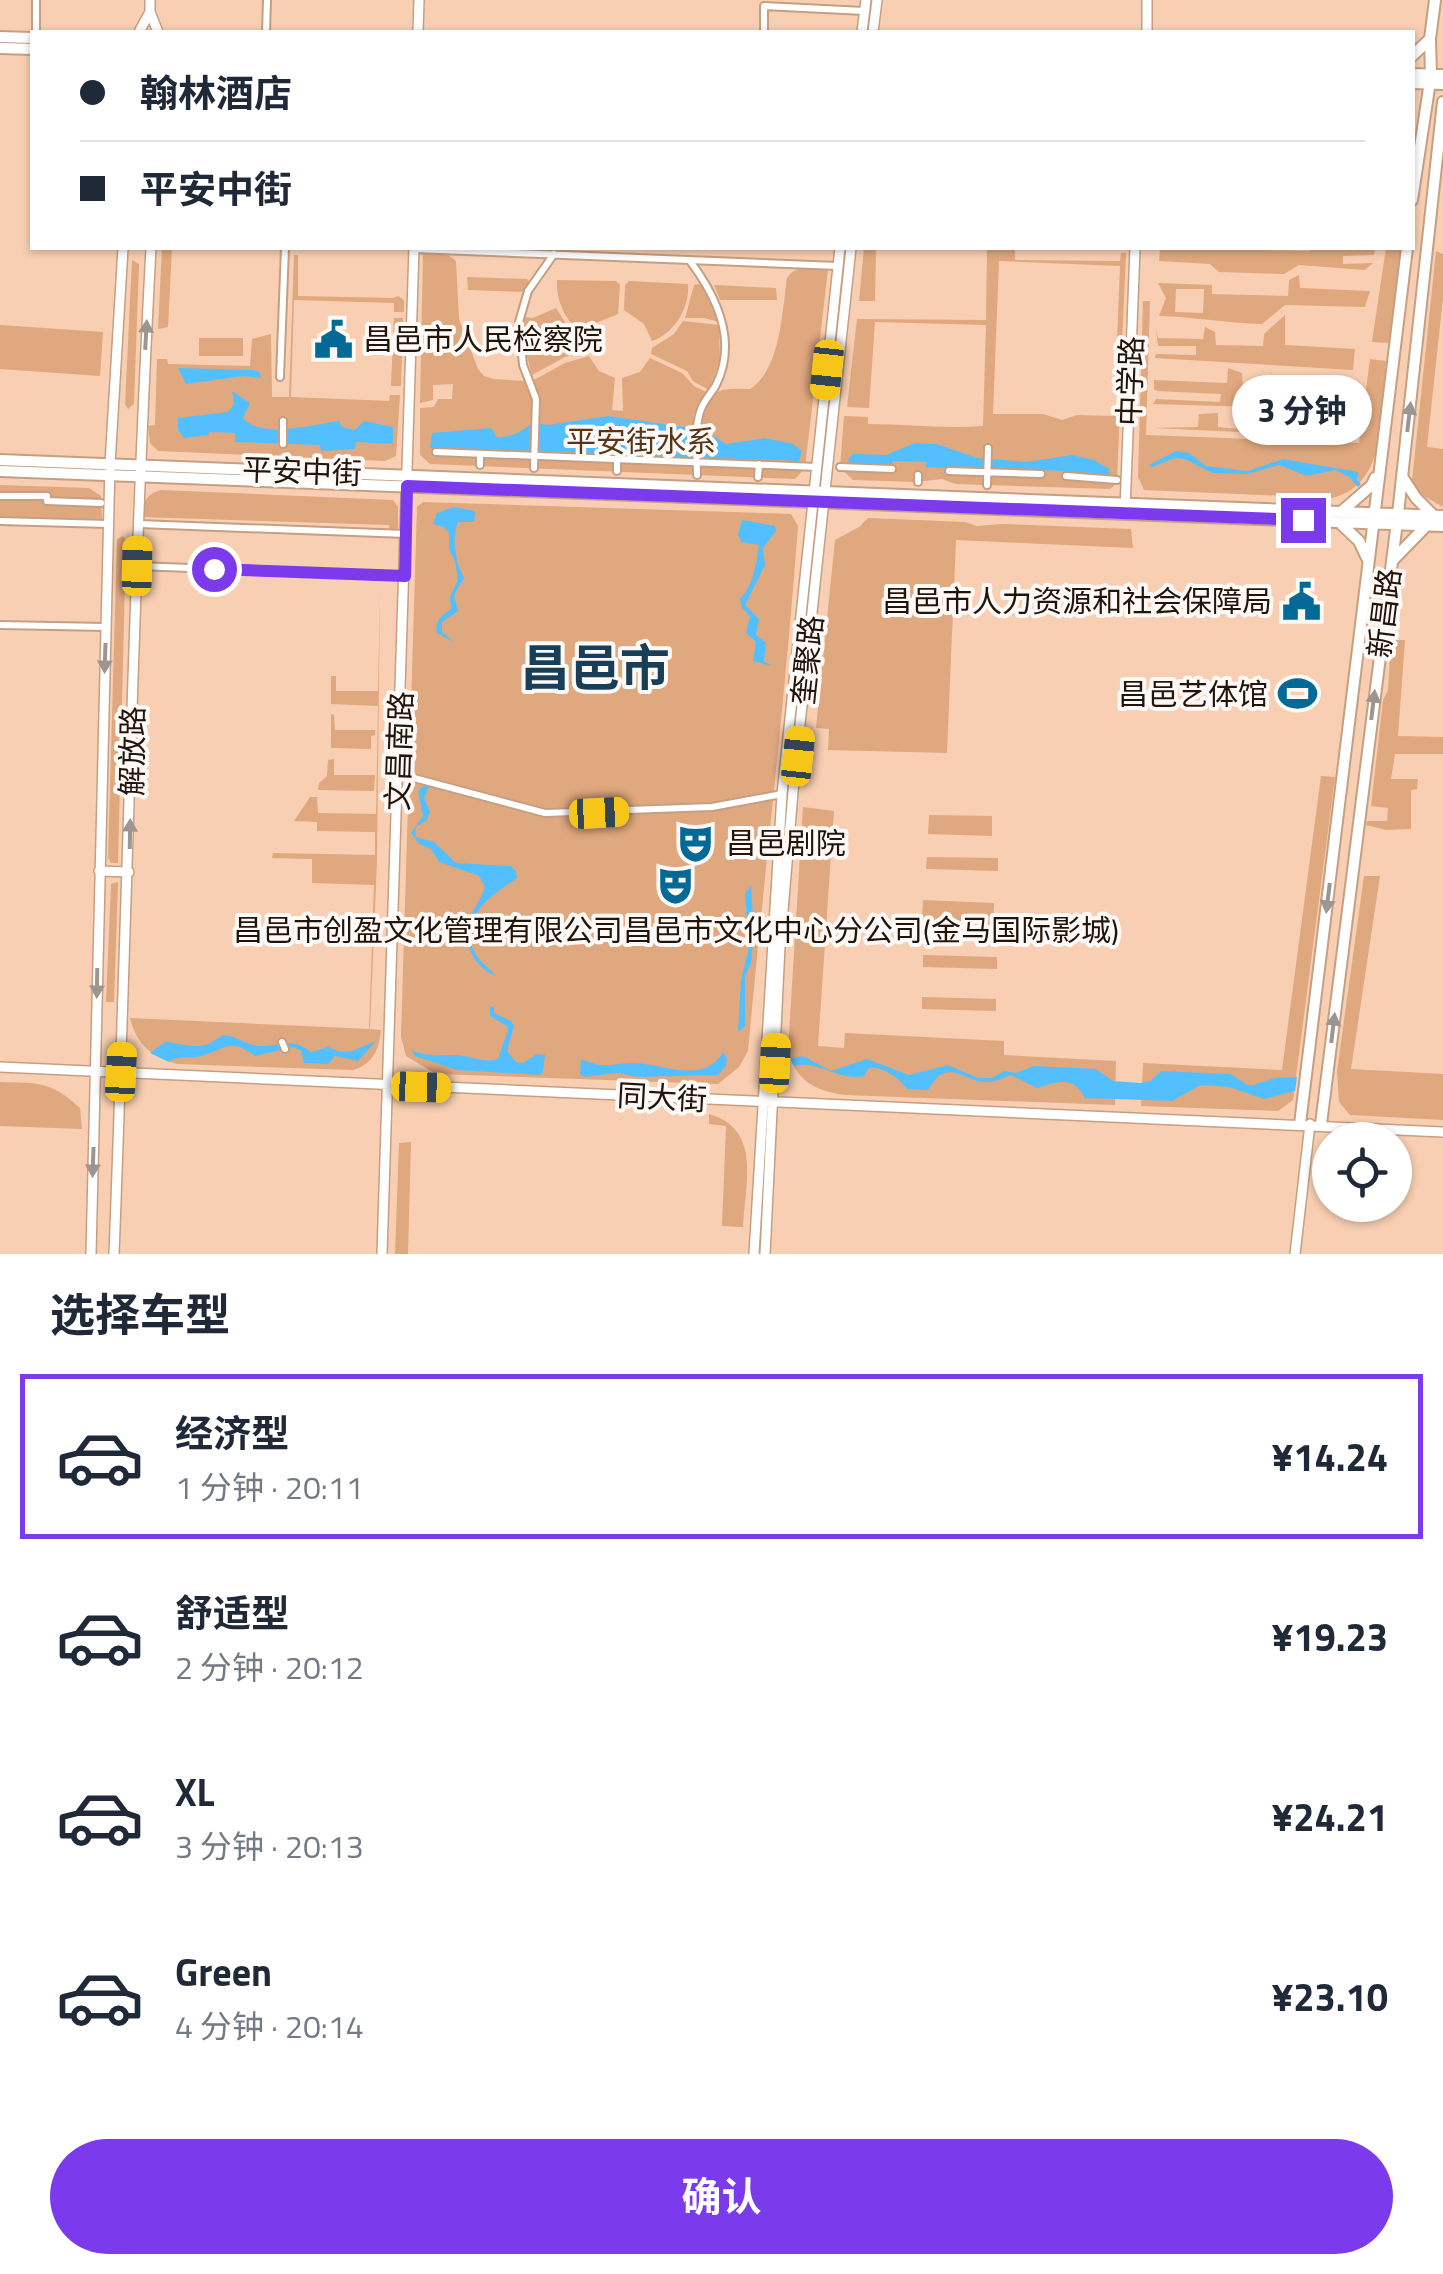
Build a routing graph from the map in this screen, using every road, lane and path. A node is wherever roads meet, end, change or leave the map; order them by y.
1 (36, 0) edge
2 (150, 0) edge
3 (267, 0) edge
4 (419, 0) edge
5 (876, 0) edge
6 (1148, 0) edge
7 (1435, 0) edge
8 (865, 6) edge
9 (150, 12) junction
10 (34, 30) edge
11 (140, 30) edge
12 (157, 30) edge
13 (266, 30) edge
14 (418, 30) edge
15 (764, 30) edge
16 (873, 30) edge
17 (1147, 30) edge
18 (30, 35) edge
19 (0, 37) edge
20 (1430, 40) junction
21 (0, 48) edge
22 (30, 49) edge
23 (1415, 53) edge
24 (1435, 78) edge
25 (1443, 84) edge
26 (1443, 102) edge
27 (1415, 118) edge
28 (1442, 130) edge
29 (1421, 131) junction
30 (1415, 177) edge
31 (123, 250) edge
32 (151, 250) edge
33 (285, 250) edge
34 (414, 250) edge
35 (496, 250) edge
36 (713, 250) edge
37 (840, 250) edge
38 (851, 250) edge
39 (1135, 250) edge
40 (1407, 250) edge
41 (537, 251) edge
42 (554, 254) junction
43 (690, 260) junction
44 (712, 260) junction
45 (838, 266) junction
46 (280, 376) dead end
47 (283, 424) dead end
48 (283, 444) dead end
49 (988, 448) dead end
50 (436, 452) dead end
51 (480, 454) junction
52 (534, 456) junction
53 (617, 459) junction
54 (0, 460) edge
55 (697, 462) junction
56 (759, 464) junction
57 (480, 466) dead end
58 (840, 466) dead end
59 (817, 467) junction
60 (534, 468) dead end
61 (1380, 468) junction
62 (892, 469) dead end
63 (110, 470) junction
64 (139, 471) junction
65 (617, 471) dead end
66 (949, 471) dead end
67 (0, 472) edge
68 (987, 473) junction
69 (697, 474) dead end
70 (1041, 474) dead end
71 (1402, 475) junction
72 (1066, 476) dead end
73 (758, 477) dead end
74 (1117, 480) dead end
75 (407, 481) junction
76 (987, 485) dead end
77 (0, 496) edge
78 (819, 497) junction
79 (102, 503) dead end
80 (1125, 508) junction
81 (1340, 517) junction
82 (1374, 518) junction
83 (1396, 519) junction
84 (1435, 519) edge
85 (0, 521) edge
86 (108, 524) junction
87 (138, 524) junction
88 (1443, 526) edge
89 (407, 534) junction
90 (1368, 561) junction
91 (137, 566) junction
92 (1390, 566) junction
93 (405, 576) junction
94 (0, 626) edge
95 (106, 627) junction
96 (398, 768) junction
97 (782, 794) junction
98 (1334, 846) junction
99 (1354, 848) junction
100 (99, 871) junction
101 (129, 872) junction
102 (0, 1067) edge
103 (96, 1070) junction
104 (121, 1072) junction
105 (388, 1085) junction
106 (768, 1102) junction
107 (1310, 1124) junction
108 (1443, 1132) edge
109 (91, 1254) edge
110 (114, 1254) edge
111 (382, 1254) edge
112 (754, 1254) edge
113 (765, 1254) edge
114 (1295, 1254) edge

1 - 10 street
2 - 9 street
3 - 13 street
4 - 14 street
5 - 16 street
6 - 17 street
7 - 20 main road
8 - 15 street
9 - 11 street
9 - 12 street
18 - 19 main road
20 - 23 main road
20 - 24 main road
21 - 22 main road
24 - 25 main road
24 - 29 main road
26 - 28 main road, 新昌路
27 - 29 main road
71 -> 28 main road, 新昌路
29 - 30 main road
31 - 63 street, 解放路
64 -> 32 street, 解放路
33 - 46 street
34 - 75 street, 文昌南路
35 - 41 street
36 - 44 street
37 - 45 street, 奎聚路
38 - 78 street, 奎聚路
39 - 80 street, 中学路
40 - 61 main road, 新昌路
41 - 42 street
42 - 43 street
42 - 52 street
43 - 44 street
43 - 55 street
44 - 45 street
45 - 59 street, 奎聚路
47 - 48 street
49 - 68 street
50 - 51 street
51 - 52 street
51 - 57 street
52 - 53 street
52 - 60 street
53 - 55 street
53 - 65 street
54 - 63 main road, 平安中街
55 - 56 street
55 - 69 street
56 - 59 street
56 - 73 street
58 - 62 street
59 - 78 street, 奎聚路
61 - 81 main road
61 - 82 main road, 新昌路
63 - 64 main road, 平安中街
63 - 67 main road, 平安中街
63 - 86 street, 解放路
64 - 75 main road, 平安中街
64 - 87 street, 解放路
66 - 68 street
68 - 70 street
68 - 76 street
71 - 83 main road, 新昌路
71 - 84 main road
72 - 74 street
75 - 78 main road, 平安中街
75 - 89 street, 文昌南路
77 - 79 street
78 - 80 main road, 平安中街
78 - 97 street, 奎聚路
78 - 106 street, 奎聚路
80 - 81 main road, 平安中街
81 - 82 main road, 平安中街
81 - 90 main road
82 - 83 main road, 平安中街
82 - 90 main road, 新昌路
83 - 84 main road, 平安中街
83 - 92 main road, 新昌路
84 - 88 main road, 平安中街
84 - 92 main road
85 - 86 street
86 - 95 street, 解放路
87 - 89 street
87 - 91 street, 解放路
89 - 93 street, 文昌南路
90 - 98 main road, 新昌路
91 - 93 street
101 -> 91 street, 解放路
99 -> 92 main road, 新昌路
93 - 96 street, 文昌南路
94 - 95 street
95 -> 100 street, 解放路
96 - 97 street
96 - 105 street, 文昌南路
97 - 106 street, 奎聚路
98 - 99 main road
98 -> 107 main road, 新昌路
107 -> 99 main road, 新昌路
100 - 101 street
100 -> 103 street, 解放路
101 - 104 street, 解放路
102 - 103 street, 同大街
103 - 104 street, 同大街
103 -> 109 street, 解放路
104 - 105 street, 同大街
104 - 110 street, 解放路
105 - 106 street, 同大街
105 - 111 street, 文昌南路
106 - 107 street, 同大街
106 - 112 street, 奎聚路
106 - 113 street, 奎聚路
107 - 108 street, 同大街
107 - 114 street, 新昌路

